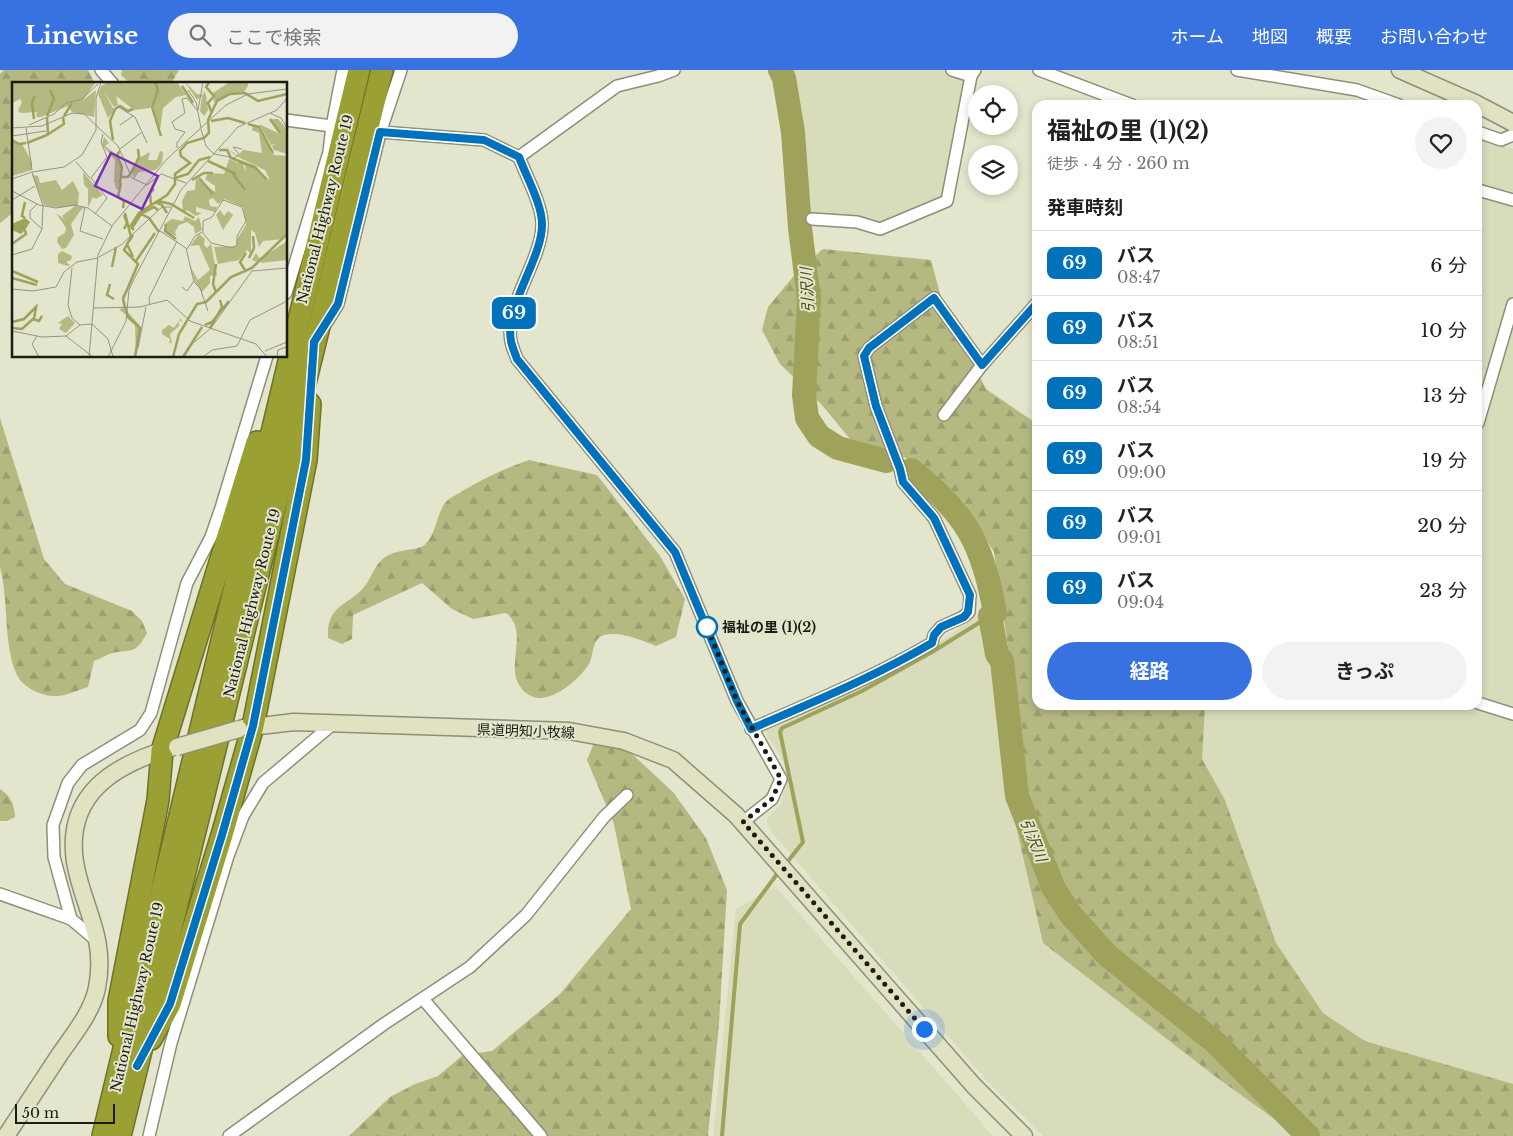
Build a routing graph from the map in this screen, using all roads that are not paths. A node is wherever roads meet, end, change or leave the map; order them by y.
1 (100, 70) edge
2 (343, 70) edge
3 (359, 70) edge
4 (382, 70) edge
5 (401, 70) edge
6 (674, 70) edge
7 (952, 70) edge
8 (1039, 70) edge
9 (1237, 70) edge
10 (1400, 70) edge
11 (973, 73) edge
12 (111, 82) edge
13 (1119, 100) edge
14 (1385, 100) edge
15 (1468, 100) edge
16 (1482, 107) edge
17 (288, 120) edge
18 (1513, 123) edge
19 (338, 127) junction
20 (374, 132) junction
21 (1482, 133) edge
22 (1513, 135) edge
23 (519, 157) junction
24 (1482, 191) edge
25 (1513, 200) edge
26 (812, 218) dead end
27 (288, 286) edge
28 (1513, 304) edge
29 (1032, 309) edge
30 (314, 342) junction
31 (293, 344) junction
32 (288, 357) edge
33 (266, 358) edge
34 (288, 358) edge
35 (982, 365) junction
36 (1482, 409) edge
37 (944, 415) dead end
38 (1482, 704) edge
39 (1513, 714) edge
40 (334, 723) junction
41 (246, 728) junction
42 (751, 729) junction
43 (170, 749) junction
44 (627, 795) dead end
45 (743, 822) junction
46 (0, 894) edge
47 (71, 919) junction
48 (99, 942) junction
49 (423, 999) junction
50 (128, 1067) junction
51 (6, 1136) edge
52 (103, 1136) edge
53 (120, 1136) edge
54 (150, 1136) edge
55 (228, 1136) edge
56 (541, 1136) edge
57 (1024, 1136) edge

1 - 12 street
2 - 19 street
3 - 19 highway, National Highway Route 19
4 - 20 highway, National Highway Route 19
5 - 20 street
6 - 23 street
7 - 11 street
8 - 13 street
9 - 14 street
10 - 15 main road
11 - 26 street
16 - 18 main road
17 - 19 street
19 - 27 street
19 - 31 highway, National Highway Route 19
20 - 23 street
20 - 30 highway, National Highway Route 19
21 - 22 street
23 - 42 street
24 - 25 street
28 - 36 street
29 - 35 street
30 - 41 highway
30 - 50 highway, National Highway Route 19
31 - 32 highway
31 - 50 highway, National Highway Route 19
33 - 47 street
34 - 43 highway
35 - 37 street
35 - 42 street
38 - 39 street
40 - 41 main road, 県道明知小牧線
40 - 45 main road, 県道明知小牧線
40 - 54 street
41 - 43 main road, 県道明知小牧線, bridge
41 - 50 highway
42 - 45 street
43 - 48 main road, 県道明知小牧線
43 - 50 highway
44 - 49 street
45 - 57 main road, 県道明知小牧線
46 - 47 street
47 - 48 street
48 - 51 main road, 県道明知小牧線
49 - 55 street
49 - 56 street
50 - 52 highway, National Highway Route 19
50 - 53 highway, National Highway Route 19

